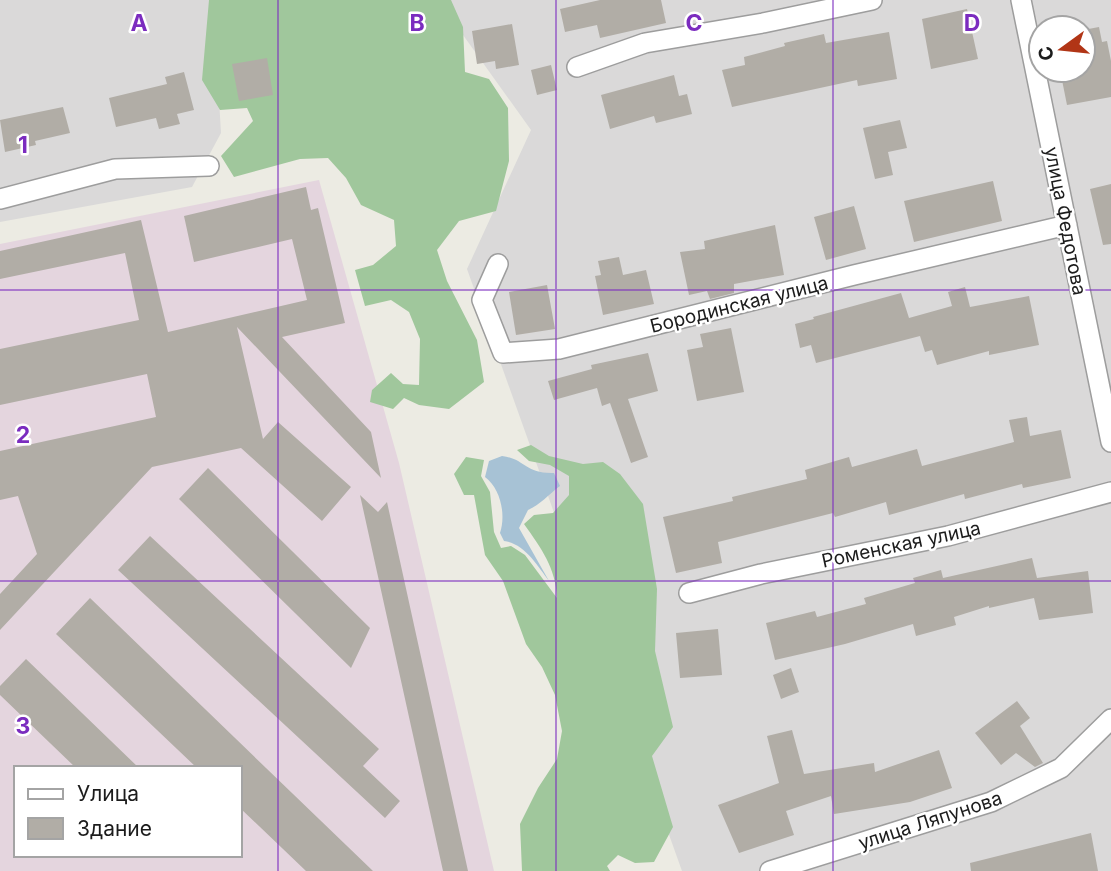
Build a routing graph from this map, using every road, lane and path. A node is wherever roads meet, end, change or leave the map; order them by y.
1 (872, 0) edge
2 (1021, 0) edge
3 (1027, 0) edge
4 (577, 67) dead end
5 (209, 166) dead end
6 (0, 199) edge
7 (1067, 225) junction
8 (498, 264) dead end
9 (1103, 360) edge
10 (1111, 442) edge
11 (1111, 492) edge
12 (689, 593) dead end
13 (1111, 719) edge
14 (769, 871) edge

1 - 4 street
2 - 3 street
2 - 7 street, улица Федотова
5 - 6 street
7 - 8 street, Бородинская улица
7 - 9 street, улица Федотова
9 - 10 street, улица Федотова
11 - 12 street, Роменская улица
13 - 14 street, улица Ляпунова

